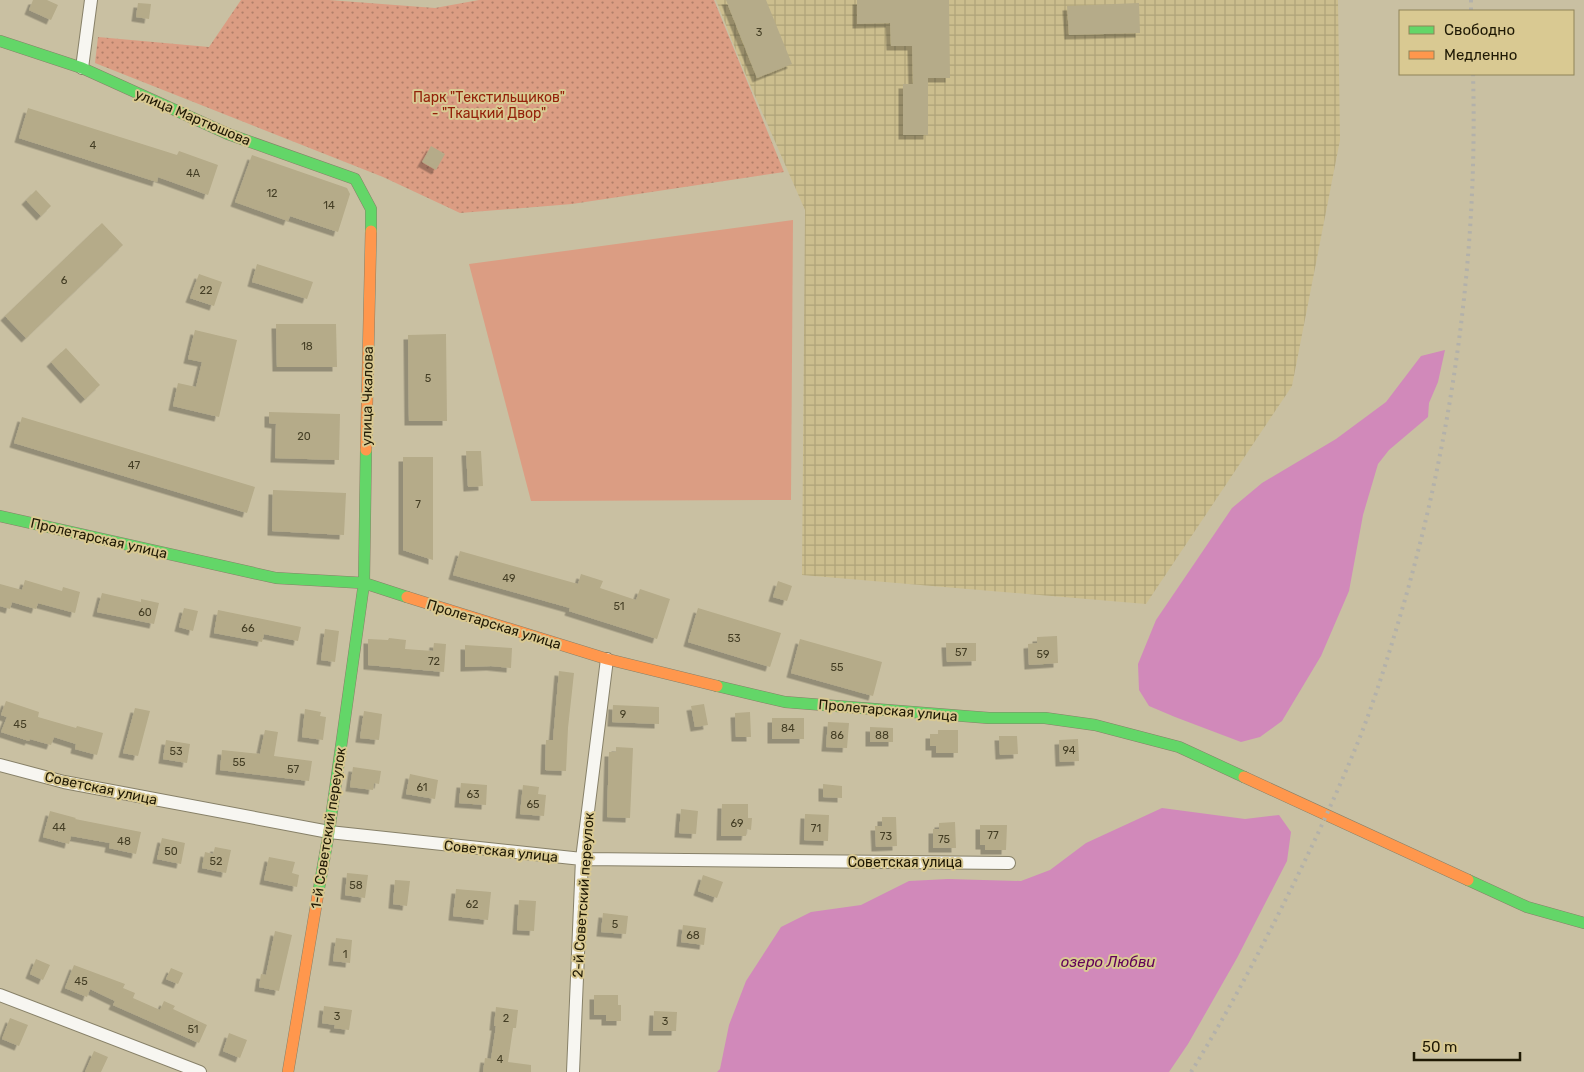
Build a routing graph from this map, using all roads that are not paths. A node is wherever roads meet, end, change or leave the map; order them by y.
1 (91, 0) edge
2 (0, 41) edge
3 (82, 68) junction
4 (371, 209) joint
5 (0, 516) edge
6 (364, 583) junction
7 (607, 659) junction
8 (0, 765) edge
9 (329, 832) junction
10 (582, 860) junction
11 (1009, 863) dead end
12 (1584, 923) edge
13 (0, 995) edge
14 (200, 1072) edge
15 (288, 1072) edge
16 (573, 1072) edge

1 - 3 street
2 - 3 street, улица Мартюшова
3 - 4 street, улица Мартюшова
4 - 6 street, улица Чкалова
5 - 6 street, Пролетарская улица
6 - 7 street, Пролетарская улица
6 - 9 street, 1-й Советский переулок
7 - 10 street, 2-й Советский переулок
7 - 12 street, Пролетарская улица
8 - 9 street, Советская улица
9 - 10 street, Советская улица
9 - 15 street, 1-й Советский переулок
10 - 11 street, Советская улица
10 - 16 street, 2-й Советский переулок
13 - 14 street

